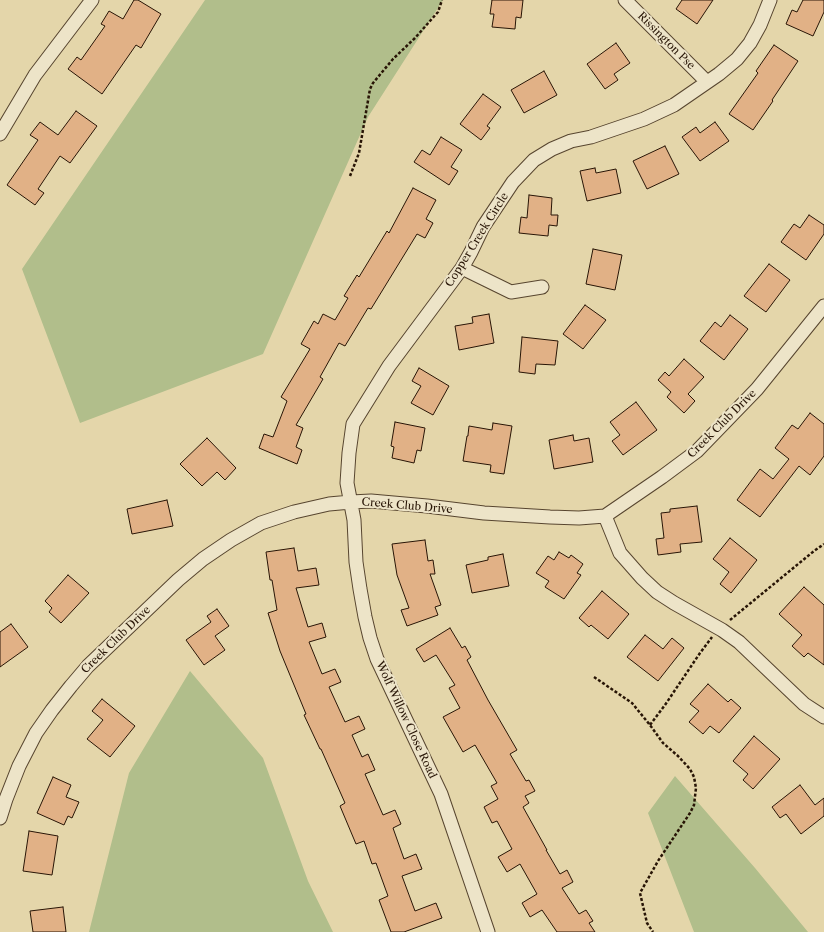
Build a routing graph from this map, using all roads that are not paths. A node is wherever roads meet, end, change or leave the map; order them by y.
1 (92, 0) edge
2 (625, 0) edge
3 (770, 0) edge
4 (707, 82) junction
5 (0, 134) edge
6 (462, 268) junction
7 (542, 288) dead end
8 (824, 306) edge
9 (351, 502) junction
10 (605, 516) junction
11 (824, 717) edge
12 (0, 818) edge
13 (488, 932) edge

1 - 5 street
2 - 4 street, Rissington Pse
3 - 4 street, Copper Creek Circle
4 - 6 street, Copper Creek Circle
6 - 7 street
6 - 9 street, Copper Creek Circle
8 - 10 street, Creek Club Drive
9 - 10 street, Creek Club Drive
9 - 12 street, Creek Club Drive
9 - 13 street, Wolf Willow Close Road
10 - 11 street

